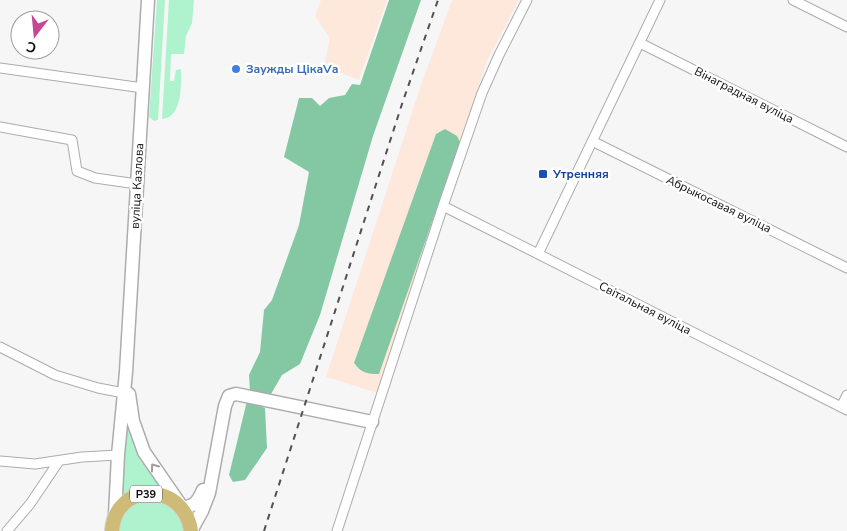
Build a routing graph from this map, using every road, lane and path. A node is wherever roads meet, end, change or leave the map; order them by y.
1 (148, 0) edge
2 (527, 0) edge
3 (660, 0) edge
4 (793, 0) edge
5 (847, 27) edge
6 (640, 43) junction
7 (0, 68) edge
8 (143, 88) junction
9 (0, 127) edge
10 (592, 141) junction
11 (847, 147) edge
12 (137, 184) junction
13 (443, 206) junction
14 (538, 254) junction
15 (847, 268) edge
16 (0, 347) edge
17 (126, 372) junction
18 (124, 393) junction
19 (847, 395) edge
20 (844, 408) edge
21 (372, 422) junction
22 (118, 455) junction
23 (60, 461) junction
24 (0, 462) edge
25 (212, 468) junction
26 (182, 507) junction
27 (114, 522) edge
28 (6, 531) edge
29 (103, 531) edge
30 (191, 531) edge
31 (337, 531) edge

1 - 8 main road, вуліца Казлова
2 - 13 street
3 - 6 street
4 - 5 street
6 - 10 street
6 - 11 street, Вінаградная вуліца
7 - 8 street
8 - 12 main road, вуліца Казлова
9 - 12 street
10 - 14 street
10 - 15 street, Абрыкосавая вуліца
12 - 17 main road, вуліца Казлова
13 - 14 street, Світальная вуліца
13 - 21 street
14 - 20 street, Світальная вуліца
16 - 18 street
17 - 18 main road
26 -> 17 main road
18 - 22 main road
19 - 20 street
21 - 25 main road
21 - 31 street
22 - 23 street
22 - 27 main road
23 - 24 street
23 - 28 street
25 - 26 main road
25 - 30 main road
26 - 27 main road, Р39
26 - 30 main road
27 - 29 main road, Р39

